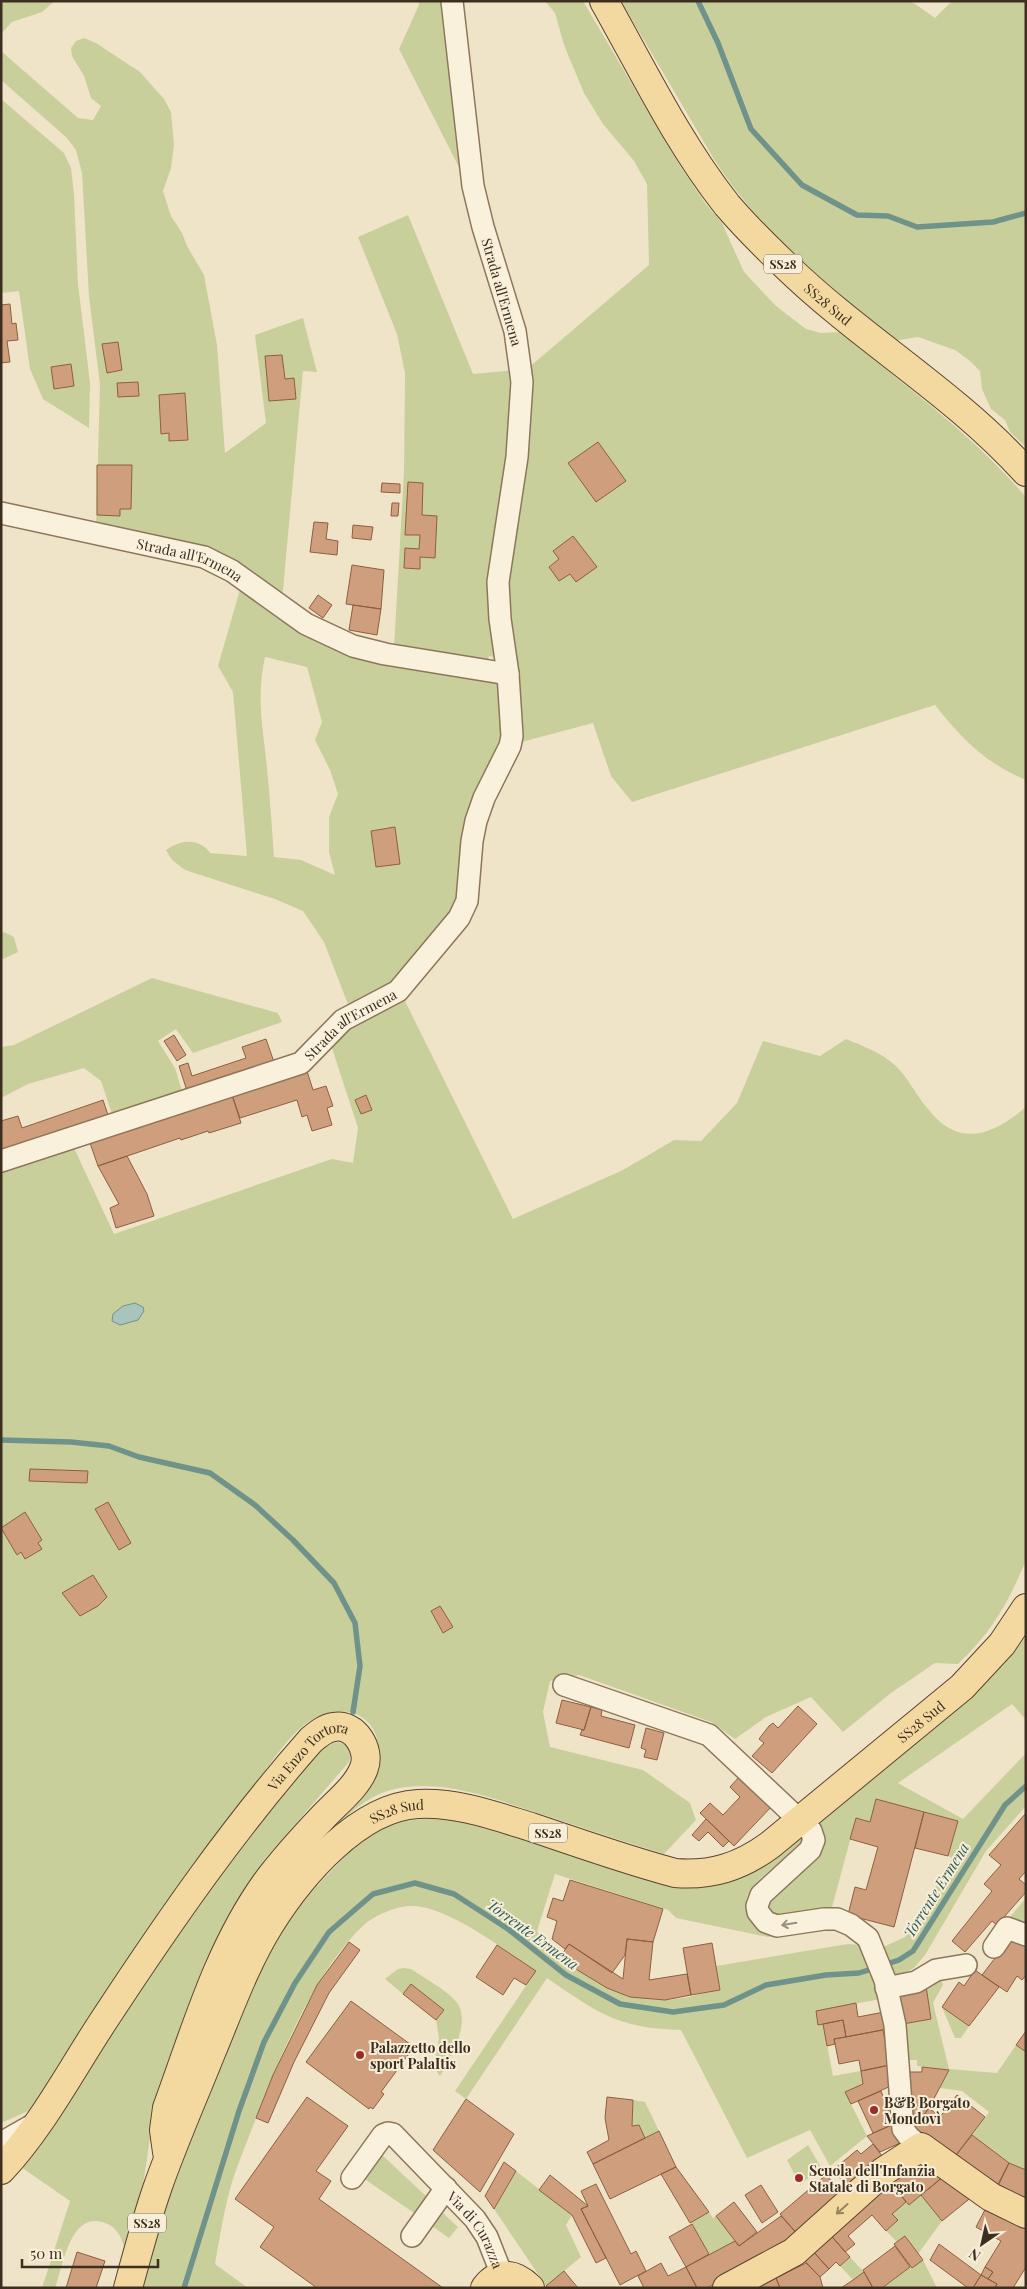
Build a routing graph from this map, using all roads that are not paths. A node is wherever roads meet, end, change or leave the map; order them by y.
1 (452, 1) edge
2 (604, 1) edge
3 (1026, 472) edge
4 (1, 513) edge
5 (508, 674) junction
6 (1, 1161) edge
7 (1026, 1608) edge
8 (564, 1685) dead end
9 (801, 1821) junction
10 (1026, 1935) edge
11 (994, 1947) dead end
12 (966, 1965) dead end
13 (885, 1984) junction
14 (38, 2122) junction
15 (1, 2143) edge
16 (921, 2147) junction
17 (169, 2158) junction
18 (1, 2170) edge
19 (352, 2178) dead end
20 (446, 2188) junction
21 (1026, 2214) edge
22 (412, 2236) dead end
23 (494, 2281) edge
24 (128, 2288) edge
25 (530, 2288) edge
26 (727, 2288) edge

1 - 5 street, Strada all'Ermena
2 - 3 main road, SS28 Sud / SS28
4 - 5 street, Strada all'Ermena
5 - 6 street, Strada all'Ermena
7 - 9 main road, SS28 Sud / SS28
8 - 9 street
13 -> 9 street
9 - 17 main road, SS28 Sud / SS28
10 - 11 street
12 - 13 street
13 - 16 street
14 - 15 street, Via Enzo Tortora
14 - 17 main road, Via Enzo Tortora
14 - 18 main road, Via Enzo Tortora
16 - 21 main road
16 -> 26 main road
17 - 24 main road, SS28
19 - 20 street, Via di Curazza
20 - 22 street, Via di Curazza
20 - 23 street, Via di Curazza
23 - 25 main road, Via di Curazza

